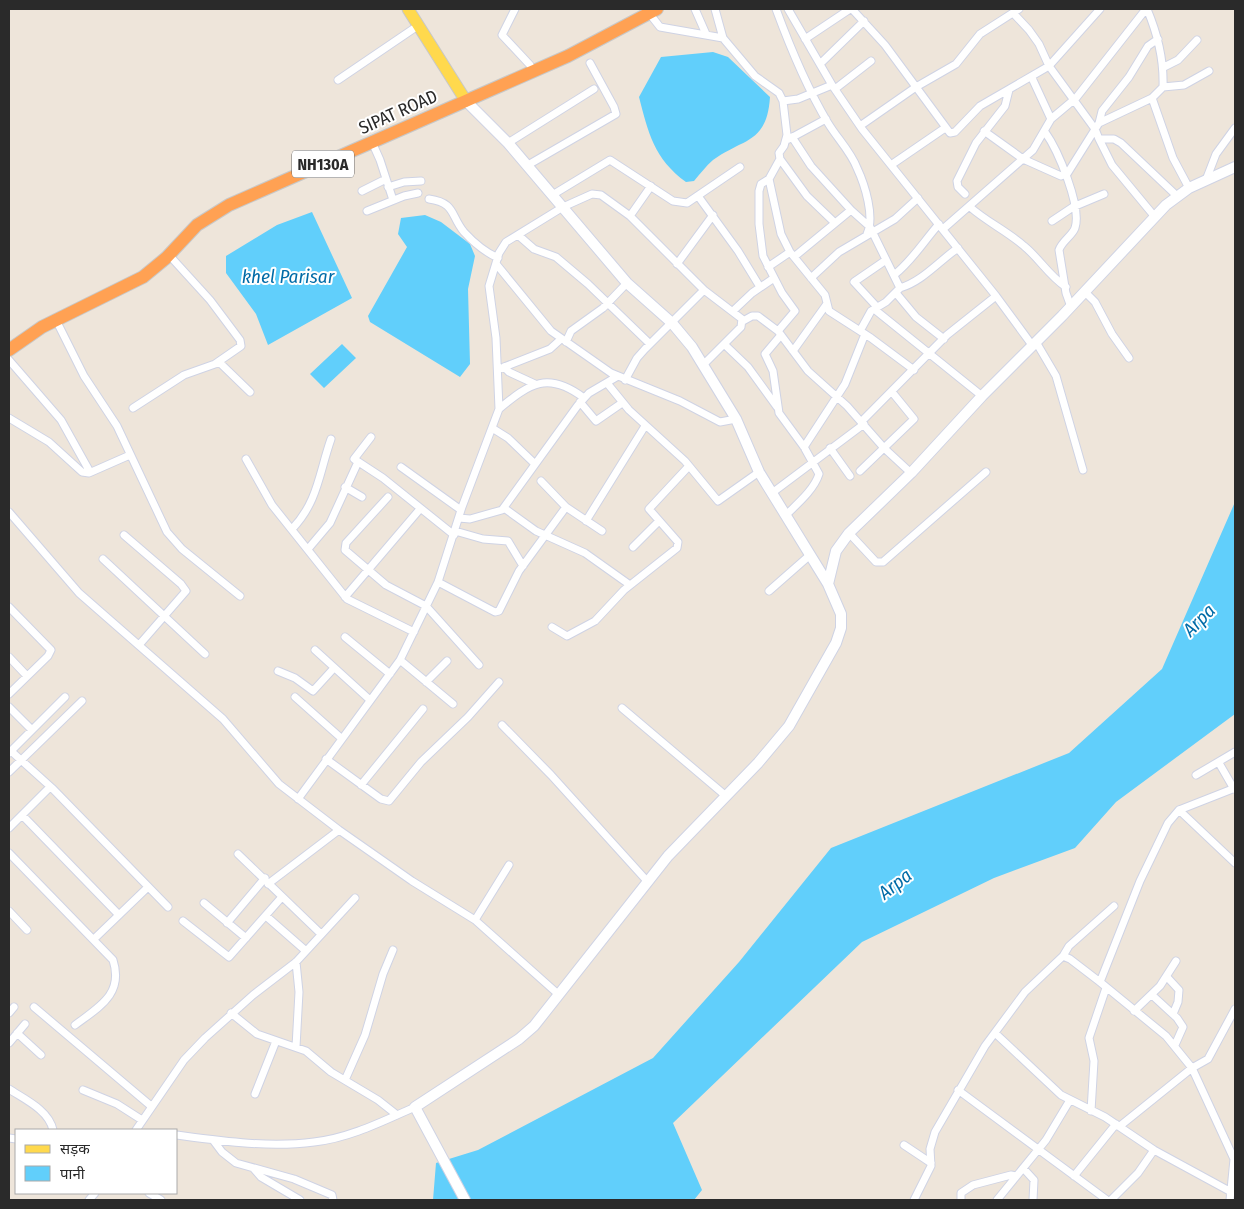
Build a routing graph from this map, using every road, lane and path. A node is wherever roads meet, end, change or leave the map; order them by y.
1 (408, 9) edge
2 (515, 9) edge
3 (695, 9) edge
4 (715, 9) edge
5 (776, 9) edge
6 (788, 9) edge
7 (851, 9) edge
8 (1100, 9) edge
9 (1146, 9) edge
10 (649, 10) edge
11 (1016, 11) edge
12 (864, 21) junction
13 (419, 25) junction
14 (706, 34) junction
15 (723, 38) junction
16 (805, 39) junction
17 (1158, 39) junction
18 (1197, 40) dead end
19 (871, 61) dead end
20 (590, 63) dead end
21 (820, 64) junction
22 (530, 65) junction
23 (1048, 66) junction
24 (1164, 67) junction
25 (1209, 72) dead end
26 (1032, 78) junction
27 (338, 80) dead end
28 (833, 87) junction
29 (916, 87) junction
30 (1163, 87) junction
31 (594, 89) dead end
32 (1009, 90) junction
33 (813, 94) junction
34 (464, 98) junction
35 (1152, 98) junction
36 (1074, 100) junction
37 (783, 101) junction
38 (826, 119) junction
39 (1052, 119) junction
40 (860, 126) junction
41 (1097, 126) junction
42 (945, 128) junction
43 (1235, 128) edge
44 (984, 131) junction
45 (1045, 132) junction
46 (789, 139) junction
47 (1100, 139) junction
48 (372, 142) junction
49 (508, 142) junction
50 (780, 158) junction
51 (1023, 159) junction
52 (891, 165) junction
53 (528, 166) junction
54 (740, 167) dead end
55 (1235, 167) edge
56 (1067, 174) junction
57 (769, 179) junction
58 (1206, 180) junction
59 (421, 181) dead end
60 (387, 183) junction
61 (651, 186) junction
62 (1190, 188) junction
63 (362, 191) dead end
64 (418, 193) dead end
65 (554, 194) junction
66 (965, 194) dead end
67 (1104, 194) dead end
68 (698, 196) junction
69 (1177, 196) junction
70 (918, 198) junction
71 (429, 199) dead end
72 (393, 200) junction
73 (1073, 206) junction
74 (563, 207) junction
75 (970, 207) junction
76 (851, 210) junction
77 (367, 211) dead end
78 (713, 215) junction
79 (630, 216) junction
80 (1155, 217) junction
81 (1052, 221) dead end
82 (834, 222) junction
83 (941, 227) junction
84 (870, 231) junction
85 (518, 235) junction
86 (958, 248) junction
87 (792, 254) junction
88 (169, 255) junction
89 (886, 260) junction
90 (497, 262) junction
91 (677, 264) junction
92 (768, 267) junction
93 (894, 275) junction
94 (774, 278) junction
95 (811, 278) junction
96 (627, 282) junction
97 (760, 287) junction
98 (1066, 287) junction
99 (704, 290) junction
100 (898, 290) junction
101 (1086, 292) junction
102 (996, 296) junction
103 (609, 303) junction
104 (826, 304) junction
105 (1071, 307) junction
106 (875, 308) junction
107 (733, 311) junction
108 (56, 320) junction
109 (743, 322) junction
110 (672, 323) junction
111 (863, 332) junction
112 (780, 333) junction
113 (944, 339) junction
114 (9, 340) edge
115 (564, 341) junction
116 (1034, 343) junction
117 (650, 344) junction
118 (724, 344) junction
119 (9, 350) edge
120 (793, 351) junction
121 (931, 353) junction
122 (1129, 358) dead end
123 (9, 360) edge
124 (219, 362) junction
125 (703, 366) junction
126 (501, 368) junction
127 (914, 370) junction
128 (621, 378) junction
129 (535, 384) junction
130 (607, 384) junction
131 (250, 392) dead end
132 (892, 392) junction
133 (982, 396) junction
134 (838, 397) junction
135 (582, 400) junction
136 (622, 403) junction
137 (777, 407) junction
138 (133, 408) dead end
139 (499, 409) junction
140 (9, 418) edge
141 (736, 419) junction
142 (863, 422) junction
143 (646, 426) junction
144 (492, 428) junction
145 (371, 437) dead end
146 (331, 439) dead end
147 (804, 447) junction
148 (830, 448) junction
149 (884, 448) junction
150 (130, 455) junction
151 (246, 459) dead end
152 (358, 462) junction
153 (812, 463) junction
154 (535, 464) junction
155 (689, 466) junction
156 (401, 467) dead end
157 (1083, 470) dead end
158 (860, 471) dead end
159 (90, 472) junction
160 (759, 472) junction
161 (986, 472) dead end
162 (911, 473) junction
163 (850, 476) dead end
164 (541, 481) dead end
165 (345, 488) junction
166 (772, 493) junction
167 (362, 497) dead end
168 (388, 497) dead end
169 (566, 507) junction
170 (504, 508) junction
171 (420, 509) junction
172 (9, 512) edge
173 (460, 514) junction
174 (786, 515) junction
175 (586, 521) junction
176 (659, 521) junction
177 (292, 529) junction
178 (602, 531) dead end
179 (454, 533) junction
180 (849, 533) junction
181 (546, 534) junction
182 (124, 535) dead end
183 (632, 547) dead end
184 (308, 549) junction
185 (810, 555) junction
186 (104, 559) dead end
187 (523, 566) junction
188 (369, 571) junction
189 (438, 582) junction
190 (828, 584) junction
191 (630, 585) junction
192 (769, 591) dead end
193 (240, 596) dead end
194 (346, 597) junction
195 (426, 606) junction
196 (9, 608) edge
197 (165, 616) junction
198 (552, 626) dead end
199 (414, 632) junction
200 (345, 637) dead end
201 (139, 645) junction
202 (315, 650) dead end
203 (205, 654) dead end
204 (9, 657) edge
205 (400, 660) junction
206 (447, 661) dead end
207 (478, 665) dead end
208 (334, 668) junction
209 (278, 671) dead end
210 (390, 674) junction
211 (28, 676) junction
212 (426, 682) junction
213 (499, 682) dead end
214 (9, 694) edge
215 (65, 697) dead end
216 (295, 698) dead end
217 (370, 700) junction
218 (82, 702) dead end
219 (453, 704) dead end
220 (9, 706) edge
221 (622, 708) dead end
222 (423, 709) dead end
223 (47, 716) junction
224 (57, 725) junction
225 (502, 725) dead end
226 (32, 730) junction
227 (341, 738) junction
228 (10, 752) edge
229 (1235, 752) edge
230 (326, 759) junction
231 (22, 760) junction
232 (1219, 763) junction
233 (9, 772) edge
234 (1196, 774) dead end
235 (361, 785) junction
236 (50, 787) junction
237 (1235, 789) edge
238 (726, 796) junction
239 (298, 799) junction
240 (1180, 810) junction
241 (22, 815) junction
242 (9, 828) edge
243 (339, 830) junction
244 (9, 853) edge
245 (238, 854) dead end
246 (1235, 863) edge
247 (509, 865) dead end
248 (267, 881) junction
249 (648, 882) junction
250 (148, 887) junction
251 (281, 898) junction
252 (355, 898) dead end
253 (204, 903) dead end
254 (1114, 906) dead end
255 (168, 907) dead end
256 (9, 912) edge
257 (120, 915) junction
258 (266, 916) junction
259 (15, 918) junction
260 (476, 920) junction
261 (182, 921) dead end
262 (227, 922) junction
263 (9, 924) edge
264 (26, 930) dead end
265 (321, 934) junction
266 (246, 938) junction
267 (94, 939) junction
268 (393, 950) dead end
269 (306, 951) junction
270 (1063, 956) junction
271 (1176, 961) dead end
272 (296, 962) junction
273 (1167, 977) junction
274 (1100, 982) junction
275 (1106, 988) junction
276 (558, 994) junction
277 (1152, 995) junction
278 (34, 1006) dead end
279 (14, 1007) dead end
280 (1235, 1009) edge
281 (1134, 1011) junction
282 (9, 1013) edge
283 (231, 1013) junction
284 (1173, 1014) junction
285 (25, 1024) dead end
286 (75, 1025) dead end
287 (995, 1033) junction
288 (17, 1034) junction
289 (276, 1041) junction
290 (9, 1043) edge
291 (1175, 1045) junction
292 (296, 1047) junction
293 (41, 1055) dead end
294 (1192, 1068) junction
295 (345, 1080) junction
296 (9, 1089) edge
297 (83, 1090) dead end
298 (958, 1090) junction
299 (256, 1094) dead end
300 (1070, 1100) junction
301 (152, 1106) junction
302 (415, 1107) junction
303 (1091, 1111) junction
304 (397, 1115) junction
305 (142, 1120) junction
306 (1118, 1125) junction
307 (52, 1129) edge
308 (137, 1129) edge
309 (178, 1136) edge
310 (213, 1140) junction
311 (904, 1145) dead end
312 (1037, 1150) junction
313 (1154, 1150) junction
314 (931, 1163) junction
315 (1023, 1168) junction
316 (254, 1169) junction
317 (1016, 1176) junction
318 (1074, 1176) junction
319 (1232, 1196) edge
320 (300, 1200) edge
321 (333, 1200) edge
322 (465, 1200) edge
323 (914, 1200) edge
324 (961, 1200) edge
325 (997, 1200) edge
326 (1032, 1200) edge
327 (1109, 1200) edge

1 - 13 main road
2 - 22 street
3 - 14 street
4 - 15 street
5 - 33 street
6 - 16 street
7 - 12 street
7 - 16 street
8 - 23 street
9 - 17 street
9 - 36 street
10 - 14 street
10 - 22 highway, SIPAT ROAD / NH130A
10 - 34 highway, SIPAT ROAD / NH130A
11 - 23 street
11 - 29 street
12 - 21 street
12 - 29 street
13 - 27 street
13 - 34 main road
14 - 15 street
15 - 37 street
16 - 21 street
17 - 24 street
17 - 41 street
18 - 24 street
19 - 28 street
20 - 53 street
21 - 28 street
22 - 34 highway, SIPAT ROAD / NH130A
23 - 26 street
23 - 36 street
24 - 30 street
25 - 30 street
26 - 32 street
26 - 39 street
28 - 33 street
28 - 40 street
29 - 40 street
29 - 42 street
30 - 35 street
31 - 49 street
32 - 42 street
32 - 44 street
33 - 37 street
33 - 38 street
34 - 48 highway, SIPAT ROAD / NH130A
34 - 49 street
34 - 114 highway, SIPAT ROAD / NH130A
35 - 41 street
35 - 62 street
36 - 39 street
36 - 41 street
37 - 46 street
38 - 46 street
38 - 84 street
39 - 45 street
40 - 52 street
41 - 47 street
41 - 56 street
42 - 52 street
43 - 58 street
44 - 51 street
44 - 66 street
45 - 51 street
45 - 56 street
46 - 50 street
46 - 76 street
47 - 69 street
47 - 80 street
48 - 60 street
48 - 88 highway, SIPAT ROAD / NH130A
49 - 53 street
50 - 57 street
50 - 82 street
51 - 56 street
51 - 75 street
52 - 70 street
53 - 65 street
54 - 68 street
55 - 58 street
56 - 73 street
57 - 87 street
57 - 92 street
58 - 62 street
59 - 60 street
60 - 63 street
60 - 72 street
61 - 65 street
61 - 68 street
61 - 79 street
62 - 69 street
64 - 72 street
65 - 74 street
67 - 73 street
68 - 78 street
69 - 80 street
70 - 83 street
70 - 84 street
71 - 90 street
72 - 77 street
73 - 81 street
73 - 98 street
74 - 79 street
74 - 85 street
74 - 96 street
75 - 83 street
75 - 98 street
76 - 82 street
76 - 84 street
78 - 91 street
78 - 97 street
79 - 91 street
80 - 101 street
82 - 87 street
83 - 86 street
83 - 93 street
84 - 89 street
84 - 95 street
85 - 90 street
85 - 103 street
86 - 100 street
86 - 102 street
87 - 92 street
87 - 95 street
88 - 108 highway, SIPAT ROAD / NH130A
88 - 124 street
89 - 93 street
89 - 106 street
90 - 115 street
90 - 126 street
91 - 99 street
92 - 94 street
93 - 100 street
94 - 97 street
94 - 112 street
95 - 104 street
96 - 103 street
96 - 110 street
97 - 107 street
98 - 105 street
99 - 107 street
99 - 110 street
100 - 106 street
100 - 113 street
101 - 105 street
101 - 122 street
102 - 113 street
102 - 116 street
103 - 115 street
103 - 117 street
104 - 111 street
104 - 120 street
105 - 116 street
106 - 111 street
106 - 121 street
107 - 109 street
108 - 119 highway, SIPAT ROAD / NH130A
108 - 150 street
109 - 112 street
109 - 118 street
110 - 117 street
110 - 125 street
111 - 127 street
111 - 134 street
112 - 120 street
112 - 137 street
113 - 121 street
115 - 126 street
115 - 128 street
116 - 133 street
116 - 157 street
117 - 128 street
118 - 125 street
118 - 137 street
120 - 134 street
121 - 127 street
121 - 133 street
123 - 159 street
124 - 131 street
124 - 138 street
125 - 141 street
126 - 129 street
126 - 139 street
127 - 132 street
128 - 130 street
128 - 141 street
129 - 135 street
129 - 139 street
130 - 135 street
130 - 136 street
132 - 142 street
132 - 149 street
133 - 162 street
134 - 142 street
134 - 147 street
135 - 136 street
135 - 154 street
136 - 143 street
137 - 147 street
139 - 144 street
140 - 159 street
141 - 160 street
142 - 148 street
142 - 149 street
143 - 155 street
143 - 175 street
144 - 154 street
144 - 173 street
145 - 152 street
146 - 177 street
147 - 153 street
148 - 153 street
148 - 163 street
149 - 158 street
149 - 162 street
150 - 159 street
150 - 193 street
151 - 177 street
152 - 165 street
152 - 171 street
153 - 166 street
153 - 174 street
154 - 170 street
155 - 160 street
155 - 176 street
156 - 173 street
160 - 166 street
161 - 180 street
162 - 180 street
164 - 169 street
165 - 167 street
165 - 184 street
166 - 174 street
168 - 188 street
169 - 175 street
169 - 181 street
170 - 173 street
170 - 181 street
171 - 179 street
171 - 188 street
172 - 201 street
173 - 179 street
174 - 185 street
175 - 178 street
176 - 183 street
176 - 191 street
177 - 184 street
179 - 187 street
179 - 189 street
180 - 190 street
181 - 187 street
181 - 191 street
182 - 197 street
184 - 194 street
185 - 190 street
185 - 192 street
186 - 197 street
187 - 189 street
188 - 194 street
188 - 195 street
189 - 195 street
190 - 238 street
191 - 198 street
194 - 199 street
195 - 199 street
195 - 207 street
196 - 211 street
197 - 201 street
197 - 203 street
199 - 205 street
200 - 210 street
201 - 239 street
202 - 208 street
204 - 211 street
205 - 210 street
205 - 212 street
206 - 212 street
208 - 209 street
208 - 217 street
210 - 217 street
211 - 214 street
212 - 219 street
213 - 235 street
215 - 223 street
216 - 227 street
217 - 227 street
218 - 224 street
220 - 226 street
221 - 238 street
222 - 235 street
223 - 224 street
223 - 226 street
224 - 231 street
225 - 249 street
226 - 228 street
227 - 230 street
228 - 231 street
229 - 232 street
230 - 235 street
230 - 239 street
231 - 233 street
231 - 236 street
232 - 234 street
232 - 237 street
236 - 241 street
236 - 250 street
237 - 240 street
238 - 249 street
239 - 243 street
240 - 246 street
240 - 274 street
241 - 242 street
241 - 257 street
243 - 248 street
243 - 260 street
244 - 267 street
245 - 248 street
247 - 260 street
248 - 251 street
248 - 262 street
249 - 276 street
250 - 255 street
250 - 257 street
251 - 258 street
251 - 265 street
252 - 265 street
253 - 262 street
254 - 270 street
256 - 259 street
257 - 267 street
258 - 266 street
258 - 269 street
259 - 263 street
259 - 264 street
260 - 276 street
261 - 266 street
262 - 266 street
265 - 269 street
267 - 286 street
268 - 295 street
269 - 272 street
270 - 274 street
270 - 287 street
271 - 273 street
272 - 283 street
272 - 292 street
273 - 277 street
273 - 284 street
274 - 275 street
275 - 281 street
275 - 303 street
276 - 302 street
277 - 281 street
277 - 284 street
278 - 301 street
279 - 282 street
280 - 294 street
281 - 291 street
283 - 289 street
283 - 301 street
284 - 291 street
285 - 288 street
287 - 298 street
287 - 300 street
288 - 290 street
288 - 293 street
289 - 292 street
289 - 299 street
291 - 294 street
292 - 295 street
294 - 306 street
294 - 319 street
295 - 304 street
296 - 307 street
297 - 305 street
298 - 312 street
298 - 314 street
300 - 303 street
300 - 312 street
301 - 305 street
302 - 304 street
302 - 322 street
303 - 306 street
304 - 310 street
305 - 308 street
306 - 313 street
306 - 318 street
309 - 310 street
310 - 316 street
311 - 314 street
312 - 315 street
312 - 318 street
313 - 319 street
313 - 327 street
314 - 323 street
315 - 317 street
315 - 326 street
316 - 320 street
316 - 321 street
317 - 324 street
317 - 325 street
318 - 327 street

